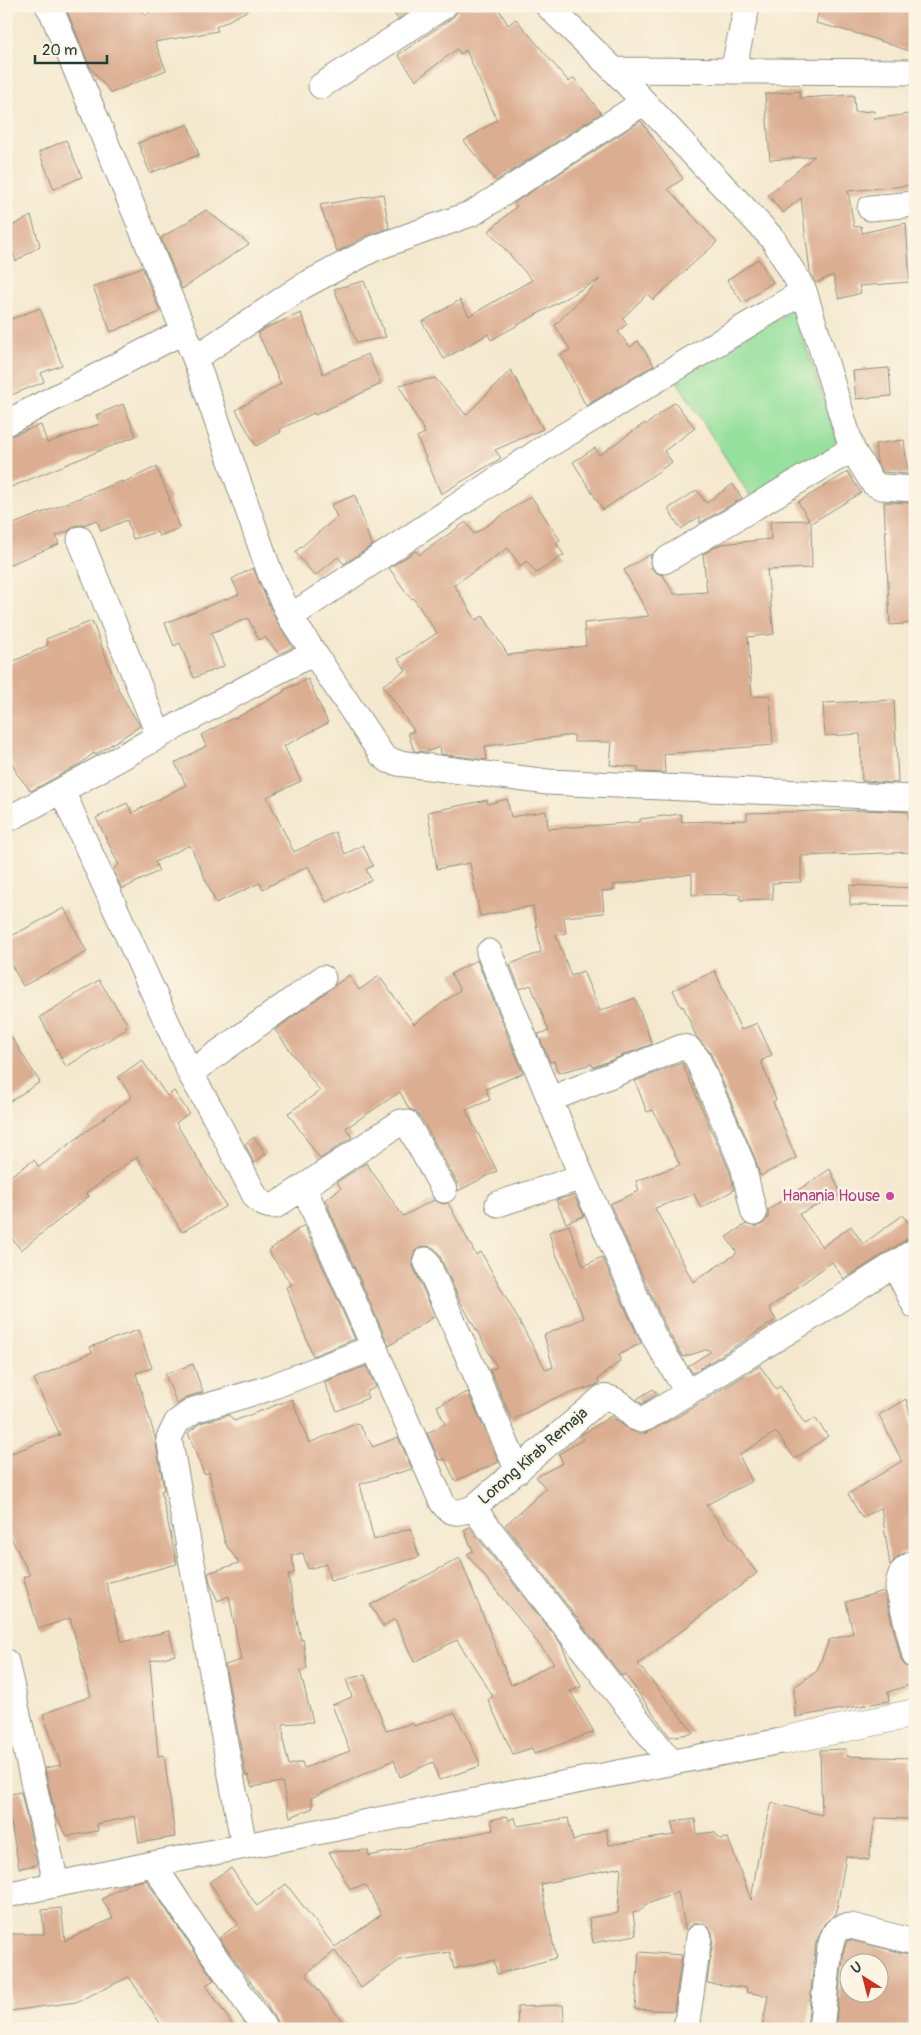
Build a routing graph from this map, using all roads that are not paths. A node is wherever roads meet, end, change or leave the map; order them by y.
1 (48, 6) edge
2 (444, 6) edge
3 (548, 6) edge
4 (747, 6) edge
5 (614, 70) junction
6 (733, 71) junction
7 (915, 72) edge
8 (321, 86) dead end
9 (644, 102) junction
10 (915, 204) edge
11 (870, 208) dead end
12 (804, 291) junction
13 (184, 331) junction
14 (195, 358) junction
15 (6, 423) edge
16 (852, 449) junction
17 (915, 489) edge
18 (80, 539) dead end
19 (664, 561) dead end
20 (290, 617) junction
21 (314, 653) junction
22 (159, 736) junction
23 (62, 791) junction
24 (915, 798) edge
25 (6, 820) edge
26 (489, 952) dead end
27 (323, 978) dead end
28 (190, 1073) junction
29 (551, 1099) junction
30 (582, 1177) junction
31 (304, 1188) junction
32 (444, 1190) dead end
33 (498, 1204) dead end
34 (754, 1213) dead end
35 (915, 1251) edge
36 (426, 1260) dead end
37 (894, 1264) junction
38 (915, 1306) edge
39 (375, 1347) junction
40 (688, 1392) junction
41 (518, 1471) junction
42 (473, 1508) junction
43 (915, 1562) edge
44 (915, 1656) edge
45 (6, 1662) edge
46 (915, 1713) edge
47 (786, 1740) joint
48 (670, 1761) junction
49 (244, 1846) junction
50 (153, 1864) junction
51 (56, 1883) junction
52 (6, 1895) edge
53 (699, 1937) dead end
54 (915, 1942) edge
55 (265, 2029) edge
56 (686, 2029) edge
57 (821, 2029) edge

1 - 13 street
2 - 8 street
3 - 5 street
4 - 6 street
5 - 6 street
5 - 9 street
6 - 7 street
9 - 12 street
9 - 14 street
10 - 11 street
12 - 16 street
12 - 20 street
13 - 14 street
13 - 15 street
14 - 20 street
16 - 17 street
16 - 19 street
18 - 22 street
20 - 21 street
21 - 22 street
21 - 24 street
22 - 23 street
23 - 25 street
23 - 28 street
26 - 29 street
27 - 28 street
28 - 31 street
29 - 30 street
29 - 34 street
30 - 33 street
30 - 40 street
31 - 32 street
31 - 39 street, Lorong Kirab Remaja
35 - 37 street, Lorong Kirab Remaja
36 - 41 street
37 - 38 street
37 - 40 street, Lorong Kirab Remaja
39 - 42 street, Lorong Kirab Remaja
39 - 49 street
40 - 41 street, Lorong Kirab Remaja
41 - 42 street, Lorong Kirab Remaja
42 - 48 street
43 - 44 street
45 - 51 street
46 - 47 street
47 - 48 street
48 - 49 street
49 - 50 street
50 - 51 street
50 - 55 street
51 - 52 street
53 - 56 street
54 - 57 street

